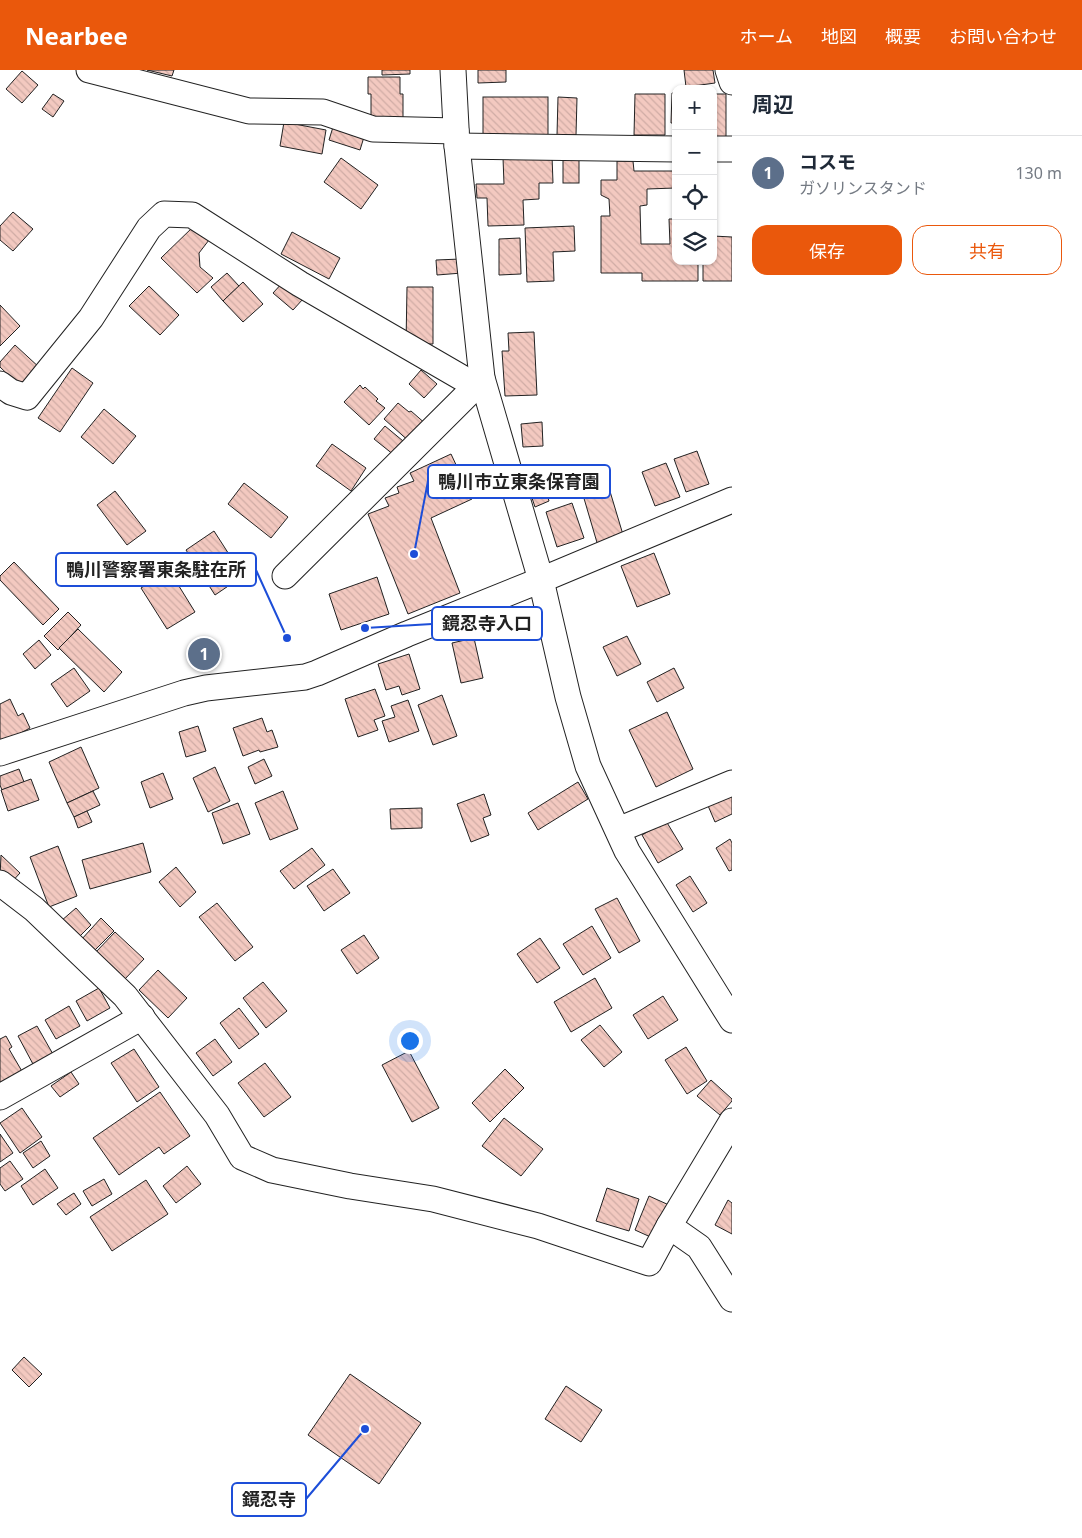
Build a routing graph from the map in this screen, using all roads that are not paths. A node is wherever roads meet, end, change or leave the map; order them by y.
1 (89, 70) edge
2 (453, 70) edge
3 (728, 70) edge
4 (732, 82) edge
5 (456, 139) junction
6 (672, 149) edge
7 (717, 149) edge
8 (732, 149) edge
9 (479, 382) junction
10 (0, 384) edge
11 (732, 500) edge
12 (285, 576) dead end
13 (541, 580) junction
14 (0, 753) edge
15 (732, 783) edge
16 (618, 830) junction
17 (0, 883) edge
18 (142, 1017) junction
19 (731, 1018) edge
20 (0, 1097) edge
21 (732, 1121) edge
22 (669, 1226) junction
23 (732, 1299) edge

1 - 5 street
2 - 5 street
3 - 4 street
5 - 6 street
5 - 9 street
7 - 8 street
9 - 10 street
9 - 12 street
9 - 13 street
11 - 13 street
13 - 14 street
13 - 16 street
15 - 16 street
16 - 19 street
17 - 18 street
18 - 20 street
18 - 22 street
21 - 22 street
22 - 23 street

